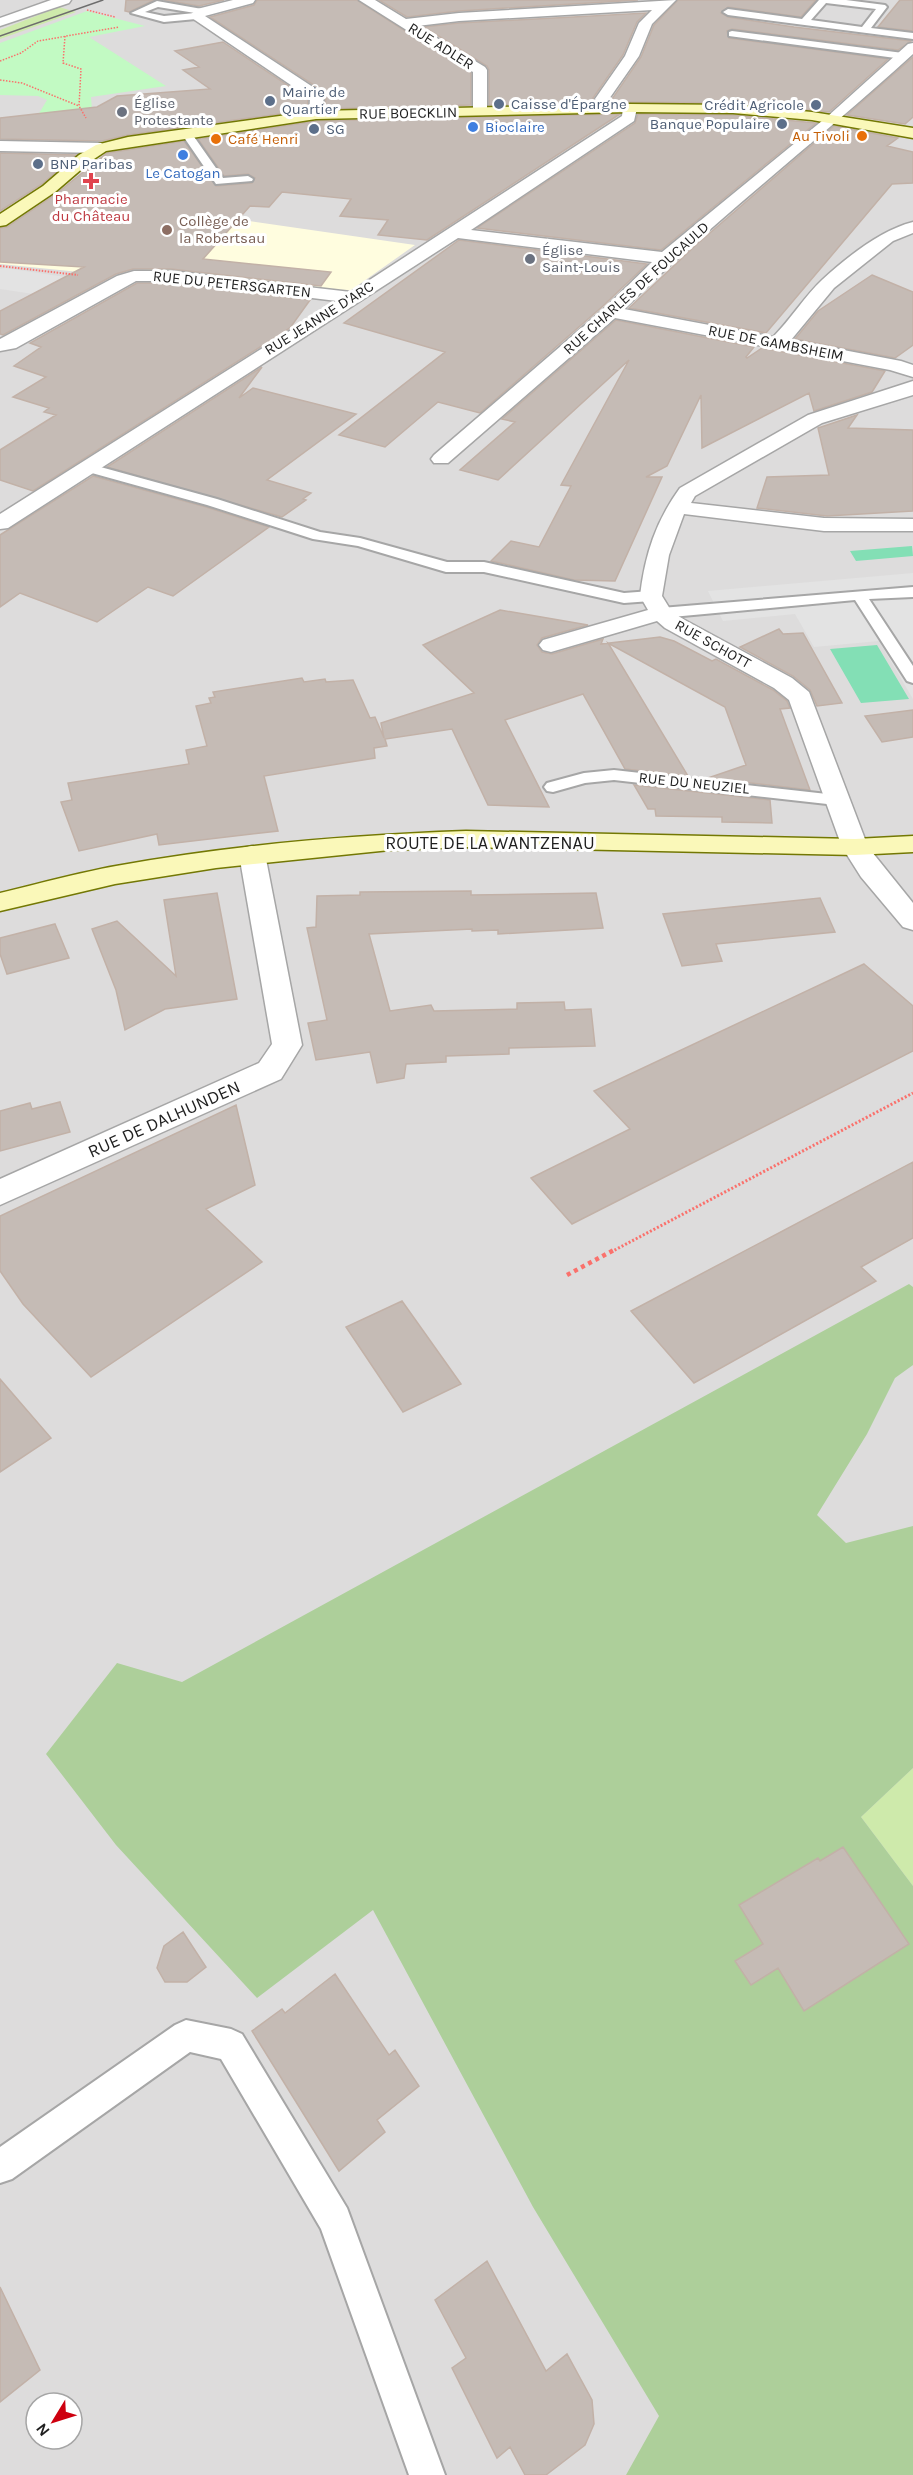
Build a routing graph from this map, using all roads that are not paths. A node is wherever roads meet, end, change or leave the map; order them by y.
1 (64, 0) edge
2 (248, 0) edge
3 (366, 0) edge
4 (666, 2) edge
5 (728, 12) dead end
6 (199, 14) junction
7 (1, 21) edge
8 (804, 22) junction
9 (405, 23) junction
10 (864, 30) junction
11 (732, 34) dead end
12 (913, 36) edge
13 (907, 56) edge
14 (607, 108) junction
15 (630, 108) junction
16 (480, 111) junction
17 (316, 115) junction
18 (833, 119) junction
19 (186, 133) junction
20 (913, 134) edge
21 (0, 146) edge
22 (101, 148) junction
23 (248, 179) dead end
24 (0, 221) edge
25 (913, 227) edge
26 (455, 233) junction
27 (666, 258) junction
28 (352, 297) junction
29 (611, 312) junction
30 (777, 343) junction
31 (0, 345) edge
32 (913, 371) edge
33 (913, 387) edge
34 (441, 459) dead end
35 (86, 468) junction
36 (676, 507) junction
37 (0, 523) edge
38 (913, 525) edge
39 (913, 592) edge
40 (859, 595) junction
41 (656, 604) junction
42 (551, 645) dead end
43 (913, 678) edge
44 (553, 787) dead end
45 (836, 800) junction
46 (913, 844) edge
47 (855, 847) junction
48 (252, 854) junction
49 (0, 902) edge
50 (913, 921) edge
51 (0, 1193) edge
52 (0, 2167) edge
53 (427, 2475) edge

1 - 7 street
2 - 6 street
3 - 9 street, RUE ADLER
4 - 9 street
4 - 14 street
5 - 8 lane
6 - 6 lane
6 - 17 street
8 - 10 lane
8 - 10 lane
9 - 16 street, RUE ADLER
10 - 12 lane
11 - 13 lane
13 - 18 street, RUE CHARLES DE FOUCAULD
14 - 15 main road, RUE BOECKLIN
14 - 16 main road, RUE BOECKLIN
15 - 18 main road, RUE BOECKLIN
15 - 26 street, RUE JEANNE D'ARC
16 - 17 main road, RUE BOECKLIN
17 - 19 main road, RUE BOECKLIN
18 - 20 main road, RUE BOECKLIN
18 - 27 street, RUE CHARLES DE FOUCAULD
19 - 22 main road, RUE BOECKLIN
19 - 23 lane
21 - 22 street
22 - 24 main road, RUE BOECKLIN
25 - 30 street
26 - 27 street
26 - 28 street, RUE JEANNE D'ARC
27 - 29 street, RUE CHARLES DE FOUCAULD
28 - 31 street, RUE DU PETERSGARTEN
28 - 35 street, RUE JEANNE D'ARC
29 - 30 street, RUE DE GAMBSHEIM
29 - 34 street, RUE CHARLES DE FOUCAULD
30 - 32 street, RUE DE GAMBSHEIM
33 - 36 street
35 - 37 street, RUE JEANNE D'ARC
35 - 41 lane
36 - 38 street
36 - 41 street
39 - 40 lane
40 - 41 lane
40 - 43 lane
41 - 42 street
41 - 45 street, RUE SCHOTT
44 - 45 lane, RUE DU NEUZIEL
45 - 47 street, RUE SCHOTT
46 - 47 main road, ROUTE DE LA WANTZENAU
47 - 48 main road, ROUTE DE LA WANTZENAU
47 - 50 street, RUE SCHOTT
48 - 49 main road, ROUTE DE LA WANTZENAU
48 - 51 street, RUE DE DALHUNDEN
52 - 53 lane

